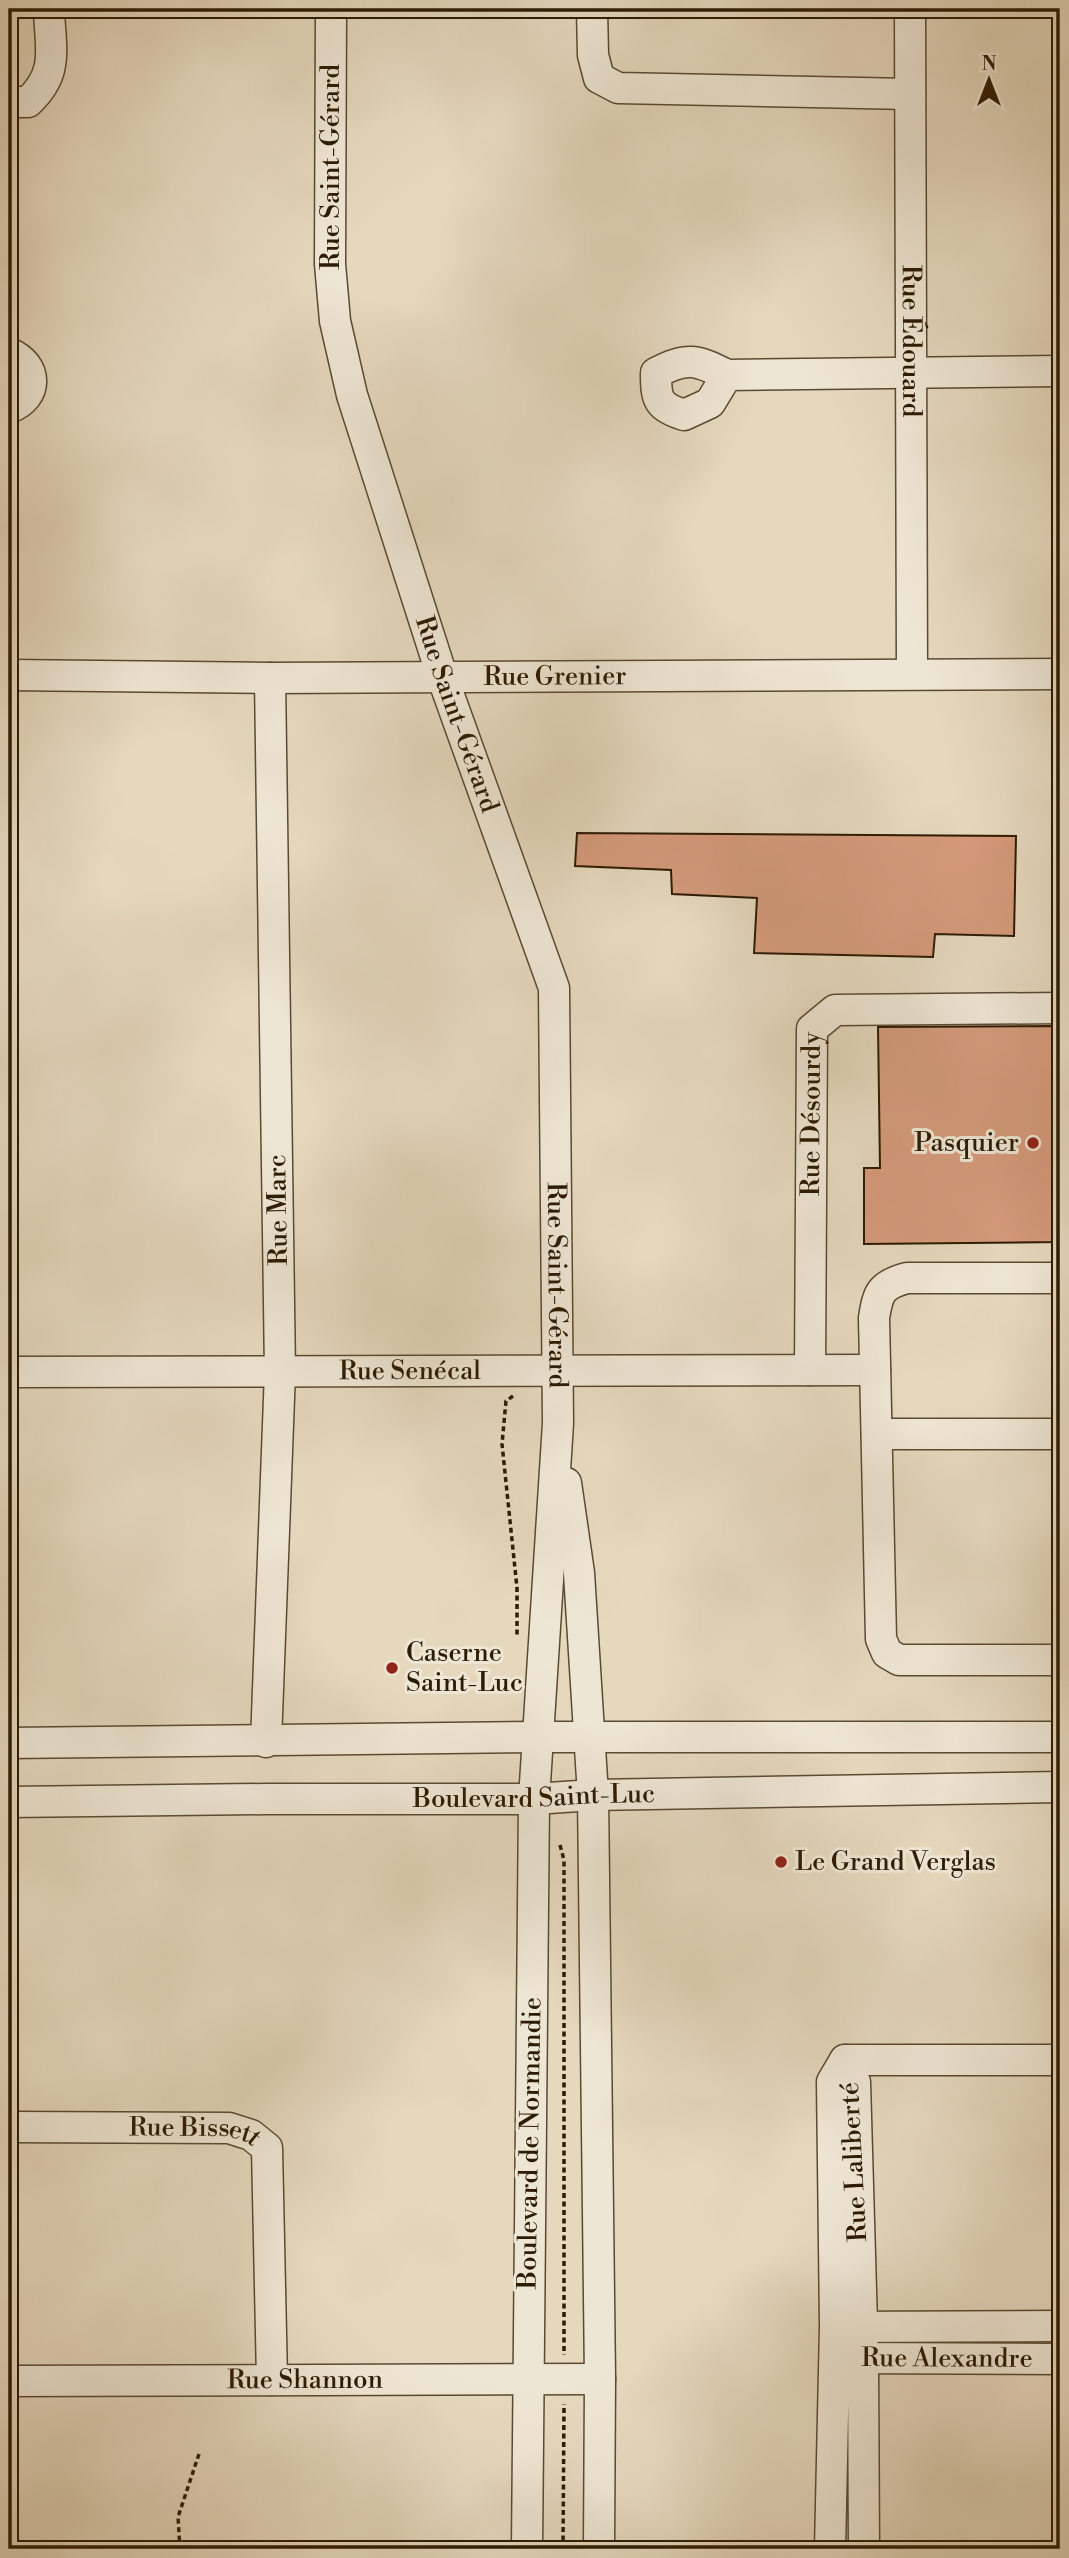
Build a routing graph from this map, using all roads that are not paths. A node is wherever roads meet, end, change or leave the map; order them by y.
1 (49, 9) edge
2 (331, 9) edge
3 (592, 9) edge
4 (910, 9) edge
5 (910, 94) junction
6 (9, 102) edge
7 (9, 353) edge
8 (1060, 371) edge
9 (911, 372) junction
10 (727, 375) dead end
11 (9, 408) edge
12 (912, 674) junction
13 (1060, 674) edge
14 (9, 675) edge
15 (442, 676) junction
16 (270, 678) junction
17 (1060, 1008) edge
18 (1060, 1278) edge
19 (810, 1370) junction
20 (875, 1370) junction
21 (558, 1371) junction
22 (9, 1372) edge
23 (280, 1372) junction
24 (558, 1423) junction
25 (877, 1434) junction
26 (1060, 1434) edge
27 (1060, 1660) edge
28 (538, 1737) junction
29 (1060, 1737) edge
30 (589, 1738) junction
31 (266, 1742) junction
32 (9, 1743) edge
33 (1060, 1787) edge
34 (593, 1795) junction
35 (534, 1799) junction
36 (9, 1802) edge
37 (1060, 2060) edge
38 (9, 2127) edge
39 (1060, 2326) edge
40 (848, 2327) junction
41 (849, 2358) junction
42 (1060, 2359) edge
43 (527, 2379) junction
44 (600, 2379) junction
45 (271, 2380) junction
46 (9, 2381) edge
47 (527, 2549) edge
48 (599, 2549) edge
49 (830, 2549) edge
50 (864, 2549) edge

1 - 6 street
2 - 15 street, Rue Saint-Gérard
3 - 5 street
4 - 5 street, Rue Édouard
5 - 9 street, Rue Édouard
7 - 11 street
8 - 9 street
9 - 10 street
9 - 12 street, Rue Édouard
12 - 13 street, Rue Grenier
12 - 15 street, Rue Grenier
14 - 16 street, Rue Grenier
15 - 16 street, Rue Grenier
15 - 21 street, Rue Saint-Gérard
16 - 23 street, Rue Marc
17 - 19 street, Rue Désourdy
18 - 20 street
19 - 20 street, Rue Senécal
19 - 21 street, Rue Senécal
20 - 25 street
21 - 23 street, Rue Senécal
21 - 24 street, Rue Saint-Gérard
22 - 23 street, Rue Senécal
23 - 31 street, Rue Marc
24 - 28 street, Rue Saint-Gérard
24 - 30 street, Rue Saint-Gérard
25 - 26 street
25 - 27 street
28 - 30 street
28 - 31 street
28 - 35 street, Boulevard de Normandie
29 - 30 street
30 - 34 street
31 - 32 street
33 - 34 street, Boulevard Saint-Luc
34 - 35 street, Boulevard Saint-Luc
34 - 44 street
35 - 36 street, Boulevard Saint-Luc
35 - 43 street, Boulevard de Normandie
37 - 40 street, Rue Laliberté
38 - 45 street, Rue Bissett
39 - 40 street, Rue Alexandre
40 - 41 street, Rue Laliberté
41 - 42 street, Rue Alexandre
41 - 49 street, Rue Laliberté
41 - 50 street, Rue Laliberté
43 - 44 street, Rue Shannon
43 - 45 street, Rue Shannon
43 - 47 street, Boulevard de Normandie
44 - 48 street
45 - 46 street, Rue Shannon

